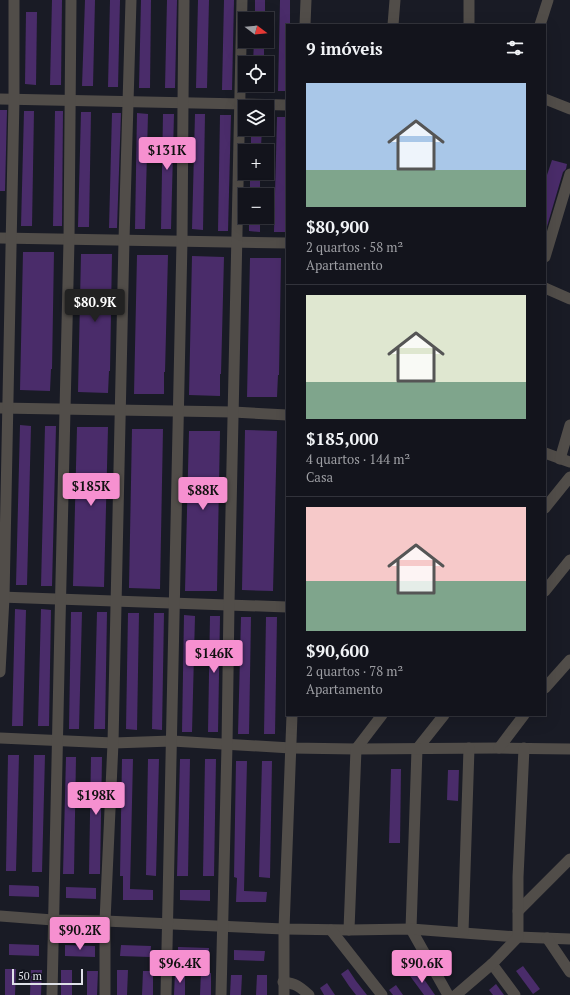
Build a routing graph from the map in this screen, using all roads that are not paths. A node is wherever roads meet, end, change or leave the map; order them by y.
1 (14, 0) edge
2 (71, 0) edge
3 (131, 0) edge
4 (184, 0) edge
5 (242, 0) edge
6 (306, 0) edge
7 (395, 0) edge
8 (470, 0) edge
9 (548, 0) edge
10 (305, 24) edge
11 (393, 24) edge
12 (469, 24) edge
13 (540, 24) edge
14 (0, 99) edge
15 (14, 99) junction
16 (546, 99) edge
17 (70, 100) junction
18 (240, 100) edge
19 (128, 102) junction
20 (183, 103) junction
21 (238, 104) edge
22 (274, 105) edge
23 (286, 105) edge
24 (570, 109) edge
25 (239, 136) edge
26 (570, 174) edge
27 (0, 238) edge
28 (11, 239) junction
29 (68, 240) junction
30 (124, 240) junction
31 (182, 241) junction
32 (236, 242) junction
33 (286, 243) edge
34 (546, 254) edge
35 (546, 288) edge
36 (570, 299) edge
37 (4, 408) edge
38 (65, 409) junction
39 (120, 410) junction
40 (178, 411) junction
41 (233, 412) junction
42 (286, 415) edge
43 (570, 425) edge
44 (546, 453) edge
45 (565, 461) edge
46 (570, 477) edge
47 (546, 507) edge
48 (570, 560) edge
49 (546, 590) edge
50 (2, 598) edge
51 (61, 599) junction
52 (116, 601) junction
53 (174, 603) junction
54 (229, 604) junction
55 (286, 607) edge
56 (570, 660) edge
57 (0, 672) edge
58 (546, 686) edge
59 (292, 716) edge
60 (381, 716) edge
61 (443, 716) edge
62 (523, 716) edge
63 (0, 738) edge
64 (57, 740) junction
65 (172, 741) junction
66 (113, 743) junction
67 (227, 745) junction
68 (291, 748) junction
69 (469, 748) junction
70 (500, 748) junction
71 (524, 748) junction
72 (356, 749) junction
73 (417, 749) junction
74 (570, 749) edge
75 (570, 859) edge
76 (518, 911) junction
77 (0, 916) edge
78 (53, 920) junction
79 (105, 921) junction
80 (168, 924) junction
81 (222, 926) junction
82 (284, 928) junction
83 (411, 928) junction
84 (331, 930) junction
85 (349, 930) junction
86 (463, 932) junction
87 (518, 937) junction
88 (547, 938) junction
89 (570, 939) edge
90 (492, 964) junction
91 (570, 972) edge
92 (284, 982) junction
93 (52, 995) edge
94 (105, 995) edge
95 (166, 995) edge
96 (221, 995) edge
97 (284, 995) edge
98 (309, 995) edge
99 (382, 995) edge
100 (448, 995) edge
101 (456, 995) edge
102 (515, 995) edge

1 - 15 street
2 - 17 street
3 - 19 street
4 - 20 street
5 - 18 street
6 - 10 street
7 - 11 street
8 - 12 street
9 - 13 street
14 - 15 street
15 - 17 street
15 - 28 street
16 - 24 street
17 - 19 street
17 - 29 street
19 - 20 street
19 - 30 street
20 - 21 street
20 - 31 street
22 - 23 street
25 - 32 street
26 - 34 street
27 - 28 street
28 - 29 street
28 - 37 street
29 - 30 street
29 - 38 street
30 - 31 street
30 - 39 street
31 - 32 street
31 - 40 street
32 - 33 street
32 - 41 street
35 - 36 street
37 - 38 street
37 - 50 street
38 - 39 street
38 - 51 street
39 - 40 street
39 - 52 street
40 - 41 street
40 - 53 street
41 - 42 street
41 - 54 street
43 - 45 street
44 - 45 street
46 - 47 street
48 - 49 street
50 - 51 street
50 - 57 street
51 - 52 street
51 - 64 street
52 - 53 street
52 - 66 street
53 - 54 street
53 - 65 street
54 - 55 street
54 - 67 street
56 - 58 street
59 - 68 street
60 - 72 street
61 - 73 street
62 - 70 street
63 - 64 street
64 - 66 street
64 - 78 street
65 - 66 street
65 - 67 street
65 - 80 street
66 - 79 street
67 - 68 street
67 - 81 street
68 - 72 street
68 - 82 street
69 - 70 street
69 - 73 street
69 - 86 street
70 - 71 street
71 - 74 street
71 - 76 street
72 - 73 street
72 - 85 street
73 - 83 street
75 - 76 street
76 - 87 street
77 - 78 street
78 - 79 street
78 - 93 street
79 - 80 street
79 - 94 street
80 - 81 street
80 - 95 street
81 - 82 street
81 - 96 street
82 - 84 street
82 - 92 street
83 - 85 street
83 - 86 street
83 - 100 street
84 - 85 street
84 - 99 street
86 - 87 street
87 - 88 street
87 - 90 street
88 - 89 street
88 - 91 street
90 - 101 street
90 - 102 street
92 - 97 street
92 - 98 street

